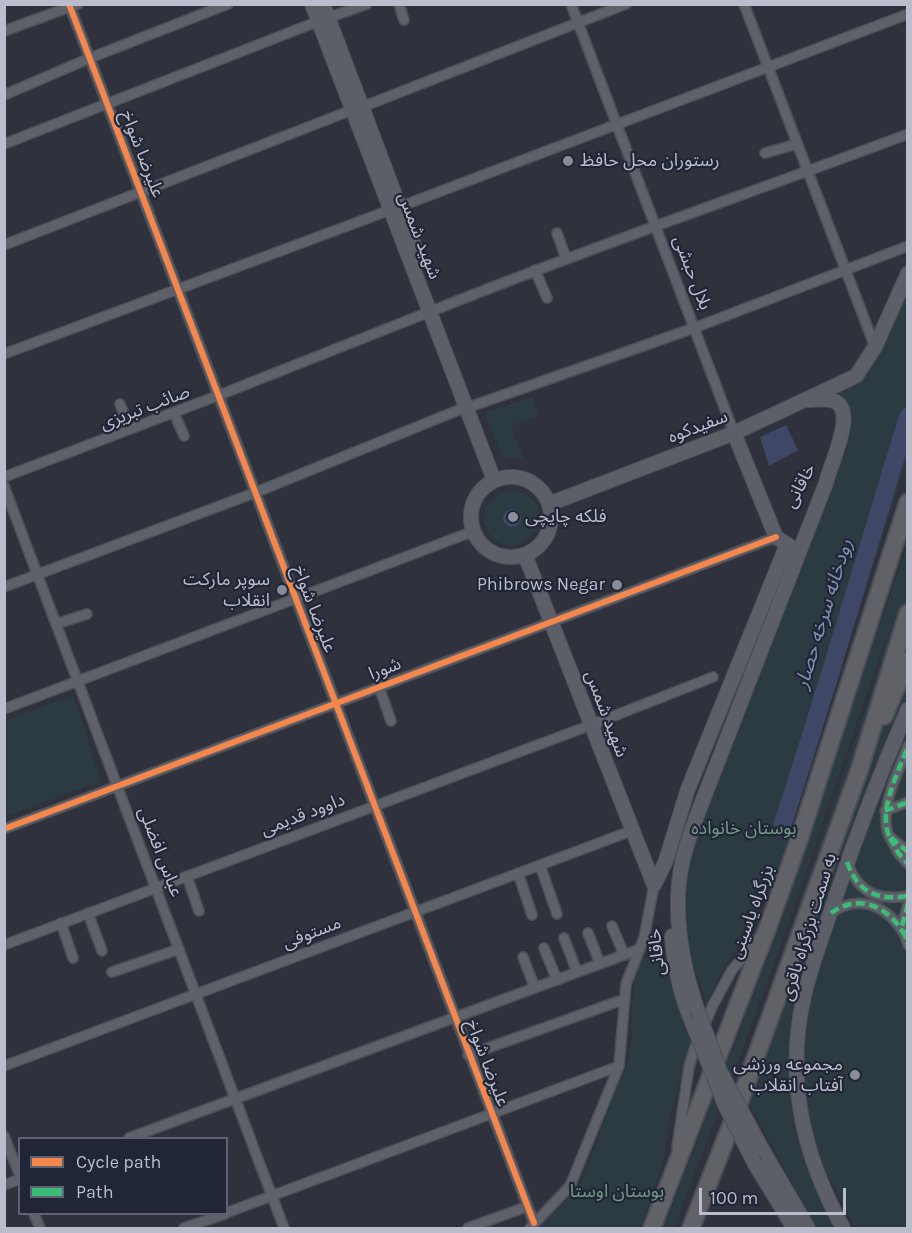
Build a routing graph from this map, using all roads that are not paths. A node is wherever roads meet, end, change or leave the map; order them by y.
1 (228, 4) edge
2 (312, 4) edge
3 (323, 4) edge
4 (367, 4) edge
5 (399, 4) edge
6 (571, 4) edge
7 (626, 4) edge
8 (744, 4) edge
9 (72, 6) edge
10 (908, 14) edge
11 (323, 19) junction
12 (404, 20) dead end
13 (578, 23) junction
14 (4, 31) edge
15 (90, 58) junction
16 (768, 67) junction
17 (4, 95) edge
18 (107, 105) junction
19 (357, 108) junction
20 (616, 125) junction
21 (908, 134) edge
22 (4, 144) edge
23 (797, 144) junction
24 (765, 153) dead end
25 (808, 172) junction
26 (141, 192) junction
27 (395, 209) junction
28 (655, 225) junction
29 (557, 233) dead end
30 (4, 245) edge
31 (908, 246) edge
32 (567, 258) junction
33 (534, 270) junction
34 (846, 271) junction
35 (908, 273) edge
36 (177, 289) junction
37 (547, 298) dead end
38 (433, 310) junction
39 (694, 328) junction
40 (875, 347) junction
41 (4, 354) edge
42 (217, 396) junction
43 (807, 400) junction
44 (120, 404) dead end
45 (471, 406) junction
46 (174, 413) junction
47 (130, 429) junction
48 (734, 433) junction
49 (184, 436) dead end
50 (830, 465) junction
51 (4, 477) edge
52 (498, 479) junction
53 (4, 486) edge
54 (254, 493) junction
55 (908, 502) edge
56 (549, 504) junction
57 (474, 531) junction
58 (776, 537) junction
59 (791, 547) junction
60 (525, 555) junction
61 (38, 574) junction
62 (4, 587) edge
63 (294, 600) junction
64 (87, 614) dead end
65 (908, 614) edge
66 (551, 622) junction
67 (56, 624) junction
68 (908, 660) edge
69 (713, 677) dead end
70 (78, 682) junction
71 (379, 687) junction
72 (334, 704) junction
73 (908, 709) edge
74 (4, 710) edge
75 (391, 721) dead end
76 (591, 725) junction
77 (908, 746) edge
78 (859, 771) junction
79 (117, 786) junction
80 (908, 802) edge
81 (374, 806) junction
82 (885, 811) junction
83 (4, 829) edge
84 (632, 831) junction
85 (889, 837) junction
86 (908, 852) edge
87 (848, 862) junction
88 (908, 864) edge
89 (540, 865) junction
90 (518, 873) junction
91 (187, 876) junction
92 (654, 885) junction
93 (156, 888) junction
94 (908, 896) edge
95 (908, 904) edge
96 (199, 911) dead end
97 (414, 912) junction
98 (88, 913) junction
99 (831, 913) junction
100 (557, 914) dead end
101 (532, 915) dead end
102 (61, 923) junction
103 (612, 926) dead end
104 (768, 927) junction
105 (588, 933) dead end
106 (904, 934) junction
107 (564, 938) dead end
108 (4, 945) edge
109 (908, 945) edge
110 (544, 948) dead end
111 (178, 949) junction
112 (640, 949) junction
113 (102, 951) dead end
114 (624, 955) junction
115 (523, 957) dead end
116 (73, 958) dead end
117 (600, 964) junction
118 (112, 972) dead end
119 (577, 972) junction
120 (557, 980) junction
121 (535, 988) junction
122 (196, 994) junction
123 (625, 999) junction
124 (454, 1018) junction
125 (468, 1055) junction
126 (4, 1066) edge
127 (619, 1066) junction
128 (235, 1099) junction
129 (491, 1114) junction
130 (4, 1136) edge
131 (132, 1137) edge
132 (18, 1172) edge
133 (673, 1174) junction
134 (18, 1178) edge
135 (4, 1185) edge
136 (272, 1196) junction
137 (526, 1207) junction
138 (228, 1212) edge
139 (220, 1215) edge
140 (532, 1226) edge
141 (184, 1228) edge
142 (284, 1228) edge
143 (468, 1228) edge
144 (652, 1228) edge
145 (691, 1228) edge
146 (794, 1228) edge
147 (808, 1228) edge
148 (843, 1228) edge

1 - 15 street
2 - 11 main road, شهید شمس
3 - 11 main road, شهید شمس
4 - 11 street
5 - 12 street
6 - 13 street, بلال حبشی
7 - 13 street
8 - 16 street
9 - 14 street
9 - 15 street, علیرضا شواخ
10 - 16 street
11 - 18 street
11 - 19 main road, شهید شمس
13 - 19 street
13 - 20 street, بلال حبشی
15 - 17 street
15 - 18 street, علیرضا شواخ
16 - 20 street
16 - 23 street
18 - 22 street
18 - 26 street, علیرضا شواخ
19 - 26 street
19 - 27 main road, شهید شمس
20 - 27 street
20 - 28 street, بلال حبشی
21 - 25 street, صائب تبریزی
23 - 24 street
23 - 25 street
25 - 28 street, صائب تبریزی
25 - 34 street
26 - 30 street
26 - 36 street, علیرضا شواخ
27 - 36 street
27 - 38 main road, شهید شمس
28 - 32 street, صائب تبریزی
28 - 39 street, بلال حبشی
29 - 32 street
31 - 34 street
32 - 33 street, صائب تبریزی
33 - 37 street
33 - 38 street, صائب تبریزی
34 - 39 street
34 - 40 street
35 - 40 main road
36 - 41 street
36 - 42 street, علیرضا شواخ
38 - 42 street, صائب تبریزی
38 - 45 main road, شهید شمس
39 - 45 street
39 - 48 street, بلال حبشی
40 - 43 main road, سفیدکوه
42 - 46 street, صائب تبریزی
42 - 54 street, علیرضا شواخ
43 - 48 main road, سفیدکوه
43 - 50 main road
44 - 47 street
45 - 52 main road, شهید شمس
45 - 54 street
46 - 47 street, صائب تبریزی
46 - 49 street
47 - 51 street, صائب تبریزی
48 - 56 main road, سفیدکوه
48 - 58 main road, بلال حبشی
50 - 59 main road, خاقانی
50 - 147 main road, خاقانی, bridge
52 - 56 main road
52 - 57 main road
53 - 61 street, عباس افضلی
54 - 61 street
54 - 63 street, علیرضا شواخ
55 - 104 highway, بزرگراه یاسینی
56 - 60 main road
57 - 60 main road
57 - 63 street
58 - 59 main road
58 - 66 street, شورا
59 - 92 main road
59 - 146 main road, خاقانی, bridge
60 - 66 main road, شهید شمس
61 - 62 street
61 - 67 street, عباس افضلی
63 - 70 street
63 - 72 street, علیرضا شواخ
64 - 67 street
65 - 78 highway
66 - 71 street, شورا
66 - 76 main road, شهید شمس
67 - 70 street, عباس افضلی
68 - 78 highway
69 - 76 street, داوود قدیمی
70 - 74 street
70 - 79 street, عباس افضلی
71 - 72 street, شورا
71 - 75 street
72 - 79 street, شورا
72 - 81 street, علیرضا شواخ
73 - 87 main road, به سمت بزرگراه باقری
76 - 81 street, داوود قدیمی
76 - 84 main road, شهید شمس
77 - 82 street
78 - 145 highway
79 - 83 street, شورا
79 - 93 street, عباس افضلی
80 - 82 street
81 - 91 street, داوود قدیمی
81 - 97 street, علیرضا شواخ
82 - 85 street
84 - 89 street, مستوفی
84 - 92 main road, شهید شمس
85 - 86 street
85 - 88 street
87 - 94 street
87 - 99 main road, به سمت بزرگراه باقری
89 - 90 street, مستوفی
89 - 100 street
90 - 97 street, مستوفی
90 - 101 street
91 - 93 street, داوود قدیمی
91 - 96 street
92 - 112 street
93 - 98 street, داوود قدیمی
93 - 111 street, عباس افضلی
95 - 106 street
97 - 122 street, مستوفی
97 - 124 street, علیرضا شواخ
98 - 102 street, داوود قدیمی
98 - 113 street
99 - 106 street
99 - 148 main road, به سمت بزرگراه باقری
102 - 108 street, داوود قدیمی
102 - 116 street
103 - 114 street
104 - 133 highway, بزرگراه یاسینی
104 - 133 street
105 - 117 street
106 - 109 street
107 - 119 street
110 - 120 street
111 - 118 street
111 - 122 street, عباس افضلی
112 - 114 street
112 - 123 street
114 - 117 street
115 - 121 street
117 - 119 street
119 - 120 street
120 - 121 street
121 - 124 street
122 - 126 street, مستوفی
122 - 128 street, عباس افضلی
123 - 125 street
123 - 127 street
124 - 125 street, علیرضا شواخ
124 - 128 street
125 - 129 street, علیرضا شواخ
127 - 129 street
127 - 140 street
128 - 131 street
128 - 136 street, عباس افضلی
129 - 136 street
129 - 137 street, علیرضا شواخ
130 - 132 street
133 - 144 highway, بزرگراه یاسینی
134 - 135 street
136 - 138 street
136 - 142 street, عباس افضلی
137 - 140 street, علیرضا شواخ
137 - 143 street
139 - 141 street

